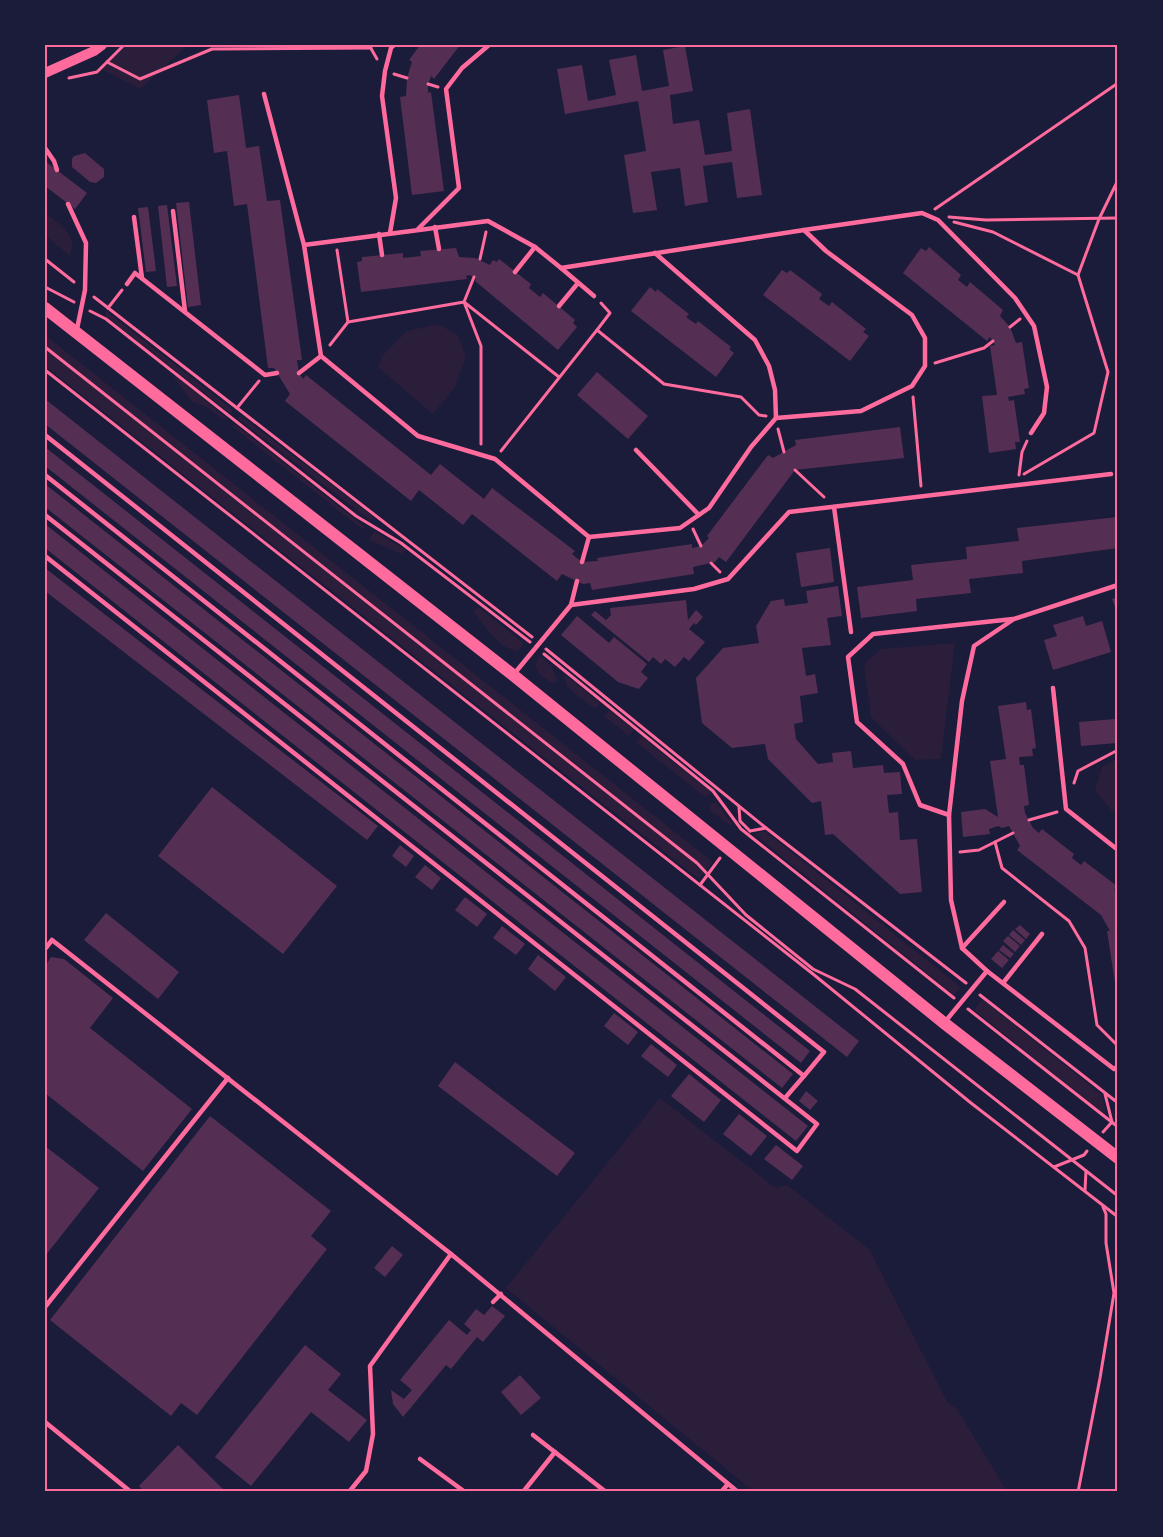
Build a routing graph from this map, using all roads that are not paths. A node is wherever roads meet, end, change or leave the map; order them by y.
1 (102, 45) edge
2 (394, 45) edge
3 (489, 45) edge
4 (45, 73) edge
5 (264, 94) dead end
6 (45, 148) edge
7 (57, 170) dead end
8 (68, 204) dead end
9 (173, 211) dead end
10 (134, 217) dead end
11 (435, 227) junction
12 (418, 229) junction
13 (804, 230) junction
14 (390, 233) junction
15 (379, 234) junction
16 (304, 245) junction
17 (535, 248) junction
18 (439, 249) dead end
19 (655, 253) junction
20 (382, 255) dead end
21 (561, 268) junction
22 (515, 272) dead end
23 (142, 278) junction
24 (578, 283) junction
25 (127, 284) road end
26 (594, 296) road end
27 (559, 306) dead end
28 (45, 308) edge
29 (185, 311) junction
30 (76, 332) junction
31 (321, 356) junction
32 (277, 373) dead end
33 (299, 373) dead end
34 (776, 418) junction
35 (1031, 433) dead end
36 (45, 435) edge
37 (636, 450) dead end
38 (1111, 474) dead end
39 (45, 475) edge
40 (834, 507) junction
41 (45, 515) edge
42 (699, 515) junction
43 (589, 537) junction
44 (45, 556) edge
45 (582, 562) dead end
46 (577, 581) dead end
47 (1118, 585) edge
48 (571, 604) junction
49 (1014, 619) junction
50 (850, 632) dead end
51 (513, 675) junction
52 (1053, 688) dead end
53 (949, 815) junction
54 (1118, 850) edge
55 (1004, 902) dead end
56 (1042, 934) dead end
57 (962, 948) junction
58 (45, 950) edge
59 (987, 971) junction
60 (1003, 983) junction
61 (944, 1023) junction
62 (1118, 1066) edge
63 (804, 1076) junction
64 (228, 1078) junction
65 (785, 1098) junction
66 (1118, 1158) edge
67 (451, 1254) junction
68 (501, 1294) junction
69 (493, 1302) dead end
70 (45, 1307) edge
71 (45, 1422) edge
72 (533, 1435) dead end
73 (555, 1452) junction
74 (420, 1459) dead end
75 (728, 1484) junction
76 (131, 1492) edge
77 (349, 1492) edge
78 (465, 1492) edge
79 (523, 1492) edge
80 (606, 1492) edge
81 (721, 1492) edge
82 (738, 1492) edge

1 - 4 street
2 - 14 lane
3 - 12 lane
5 - 16 lane
6 - 7 lane
8 - 30 lane
9 - 29 lane
10 - 23 lane
11 - 12 lane
11 - 17 lane
11 - 18 lane
12 - 14 lane
13 - 19 lane
13 - 34 lane
13 - 35 lane
14 - 15 lane
15 - 16 lane
15 - 20 lane
16 - 31 lane
17 - 21 lane
17 - 22 lane
19 - 21 lane
19 - 34 lane
21 - 24 lane
23 - 25 lane
23 - 29 lane
24 - 26 lane
24 - 27 lane
28 - 30 main road
29 - 32 lane
30 - 51 main road
31 - 33 lane
31 - 43 lane
34 - 42 lane
36 - 63 lane
37 - 42 lane
38 - 40 lane
39 - 63 lane
40 - 48 lane
40 - 50 lane
41 - 65 lane
42 - 43 lane
43 - 45 lane
44 - 65 lane
46 - 48 lane
47 - 49 lane
48 - 51 lane
49 - 53 lane
49 - 53 lane
51 - 61 main road
52 - 54 lane
53 - 57 lane
55 - 57 lane
56 - 60 lane
57 - 59 lane
58 - 64 lane
59 - 60 lane
59 - 61 lane
60 - 62 lane
61 - 66 main road
63 - 65 lane
64 - 67 lane
64 - 70 lane
67 - 68 lane
67 - 77 lane
68 - 69 lane
68 - 75 lane
71 - 76 lane
72 - 73 lane
73 - 79 lane
73 - 80 lane
74 - 78 lane
75 - 81 lane
75 - 82 lane

